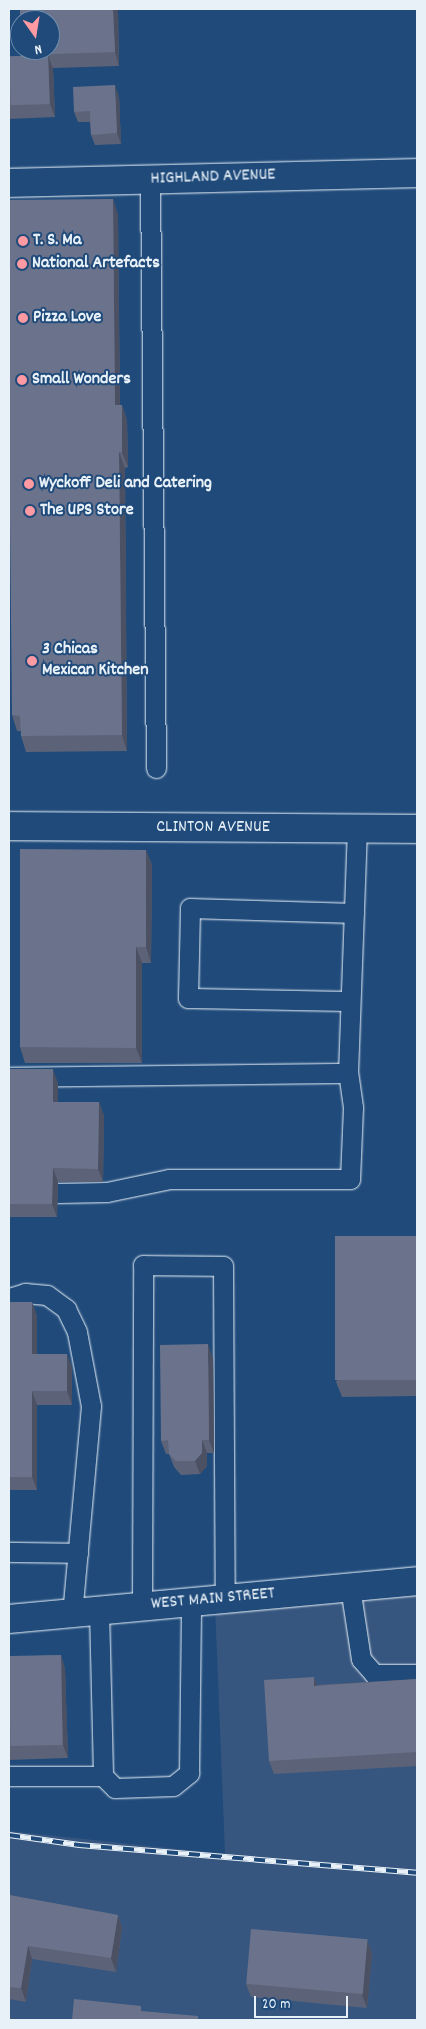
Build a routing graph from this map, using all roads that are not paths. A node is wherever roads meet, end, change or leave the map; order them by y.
1 (417, 173) edge
2 (150, 180) junction
3 (9, 183) edge
4 (156, 768) dead end
5 (9, 826) edge
6 (357, 829) junction
7 (417, 829) edge
8 (354, 913) junction
9 (350, 1002) junction
10 (348, 1073) junction
11 (9, 1077) edge
12 (58, 1193) dead end
13 (9, 1298) edge
14 (9, 1552) edge
15 (78, 1553) junction
16 (417, 1581) edge
17 (350, 1588) junction
18 (225, 1599) junction
19 (191, 1602) junction
20 (142, 1606) junction
21 (99, 1610) junction
22 (72, 1613) junction
23 (9, 1618) edge
24 (417, 1674) edge
25 (9, 1776) edge
26 (104, 1776) junction

1 - 2 street, HIGHLAND AVENUE
2 - 3 street, HIGHLAND AVENUE
2 - 4 lane
5 - 6 street, CLINTON AVENUE
6 - 7 street, CLINTON AVENUE
6 - 8 lane
8 - 9 lane
8 - 9 lane
9 - 10 lane
10 - 11 lane
10 - 12 lane
13 - 15 lane
14 - 15 lane
15 - 22 lane
16 - 17 street, WEST MAIN STREET
17 - 18 street, WEST MAIN STREET
17 - 24 lane
18 - 19 street, WEST MAIN STREET
18 - 20 lane
19 - 20 street, WEST MAIN STREET
19 - 26 lane
20 - 21 street, WEST MAIN STREET
21 - 22 street, WEST MAIN STREET
21 - 26 lane
22 - 23 street, WEST MAIN STREET
25 - 26 lane

